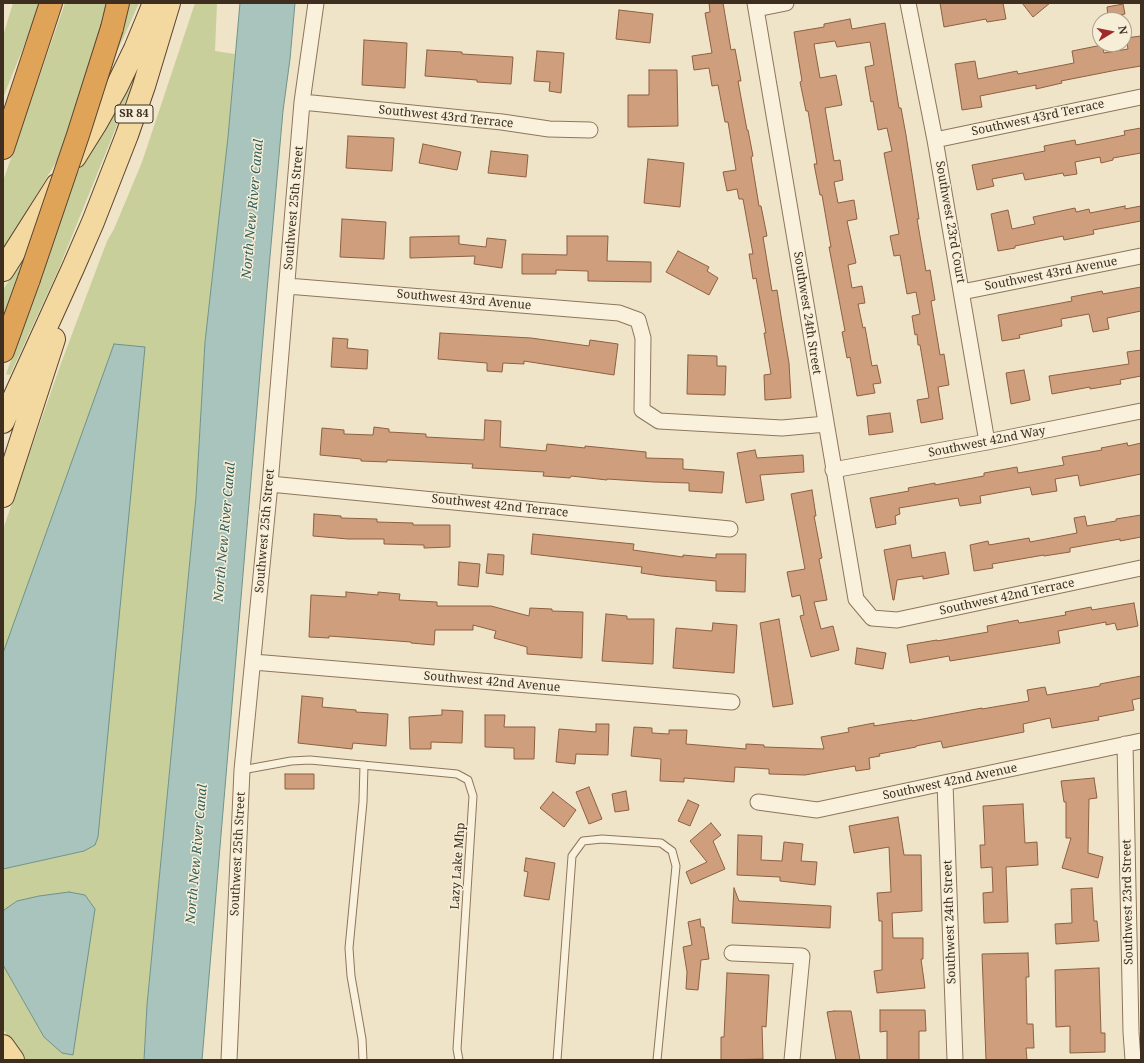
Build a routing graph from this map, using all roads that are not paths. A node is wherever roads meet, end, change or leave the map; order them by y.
1 (51, 3) edge
2 (118, 3) edge
3 (154, 3) edge
4 (169, 3) edge
5 (316, 3) edge
6 (786, 3) edge
7 (908, 3) edge
8 (756, 6) edge
9 (1141, 97) edge
10 (302, 102) junction
11 (3, 114) edge
12 (590, 130) dead end
13 (935, 140) junction
14 (3, 148) edge
15 (93, 222) junction
16 (1141, 256) edge
17 (3, 270) edge
18 (288, 286) junction
19 (962, 292) junction
20 (3, 351) edge
21 (1141, 411) edge
22 (3, 422) edge
23 (826, 424) junction
24 (987, 442) junction
25 (833, 470) junction
26 (270, 484) junction
27 (3, 496) edge
28 (730, 528) dead end
29 (1141, 568) edge
30 (872, 618) joint
31 (253, 662) junction
32 (732, 702) dead end
33 (1141, 741) edge
34 (1125, 744) junction
35 (364, 765) junction
36 (242, 770) junction
37 (945, 783) junction
38 (758, 802) dead end
39 (732, 953) dead end
40 (3, 1046) edge
41 (13, 1060) edge
42 (229, 1060) edge
43 (362, 1060) edge
44 (459, 1060) edge
45 (556, 1060) edge
46 (657, 1060) edge
47 (792, 1060) edge
48 (955, 1060) edge
49 (1133, 1060) edge

1 - 11 highway
1 - 14 highway
2 - 20 highway, bridge
3 - 17 main road
4 - 15 main road, SR 84
5 - 10 street, Southwest 25th Street
6 - 8 street
7 - 13 street, Southwest 23rd Court
8 - 23 street, Southwest 24th Street
9 - 13 street, Southwest 43rd Terrace
10 - 12 street, Southwest 43rd Terrace
10 - 18 street, Southwest 25th Street
13 - 19 street, Southwest 23rd Court
15 - 22 main road, SR 84
15 - 27 main road
16 - 19 street, Southwest 43rd Avenue
18 - 23 street, Southwest 43rd Avenue
18 - 26 street, Southwest 25th Street
19 - 24 street, Southwest 23rd Court
21 - 24 street, Southwest 42nd Way
23 - 25 street, Southwest 24th Street
24 - 25 street, Southwest 42nd Way
25 - 30 street, Southwest 24th Street
26 - 28 street, Southwest 42nd Terrace
26 - 31 street, Southwest 25th Street
29 - 30 street, Southwest 42nd Terrace
31 - 32 street, Southwest 42nd Avenue
31 - 36 street, Southwest 25th Street
33 - 34 street, Southwest 42nd Avenue
34 - 37 street, Southwest 42nd Avenue
34 - 49 street, Southwest 23rd Street
35 - 36 lane, Lazy Lake Mhp
35 - 43 lane
35 - 44 lane, Lazy Lake Mhp
36 - 42 street, Southwest 25th Street
37 - 38 street, Southwest 42nd Avenue
37 - 48 street, Southwest 24th Street
39 - 47 street
40 - 41 main road
45 - 46 lane

